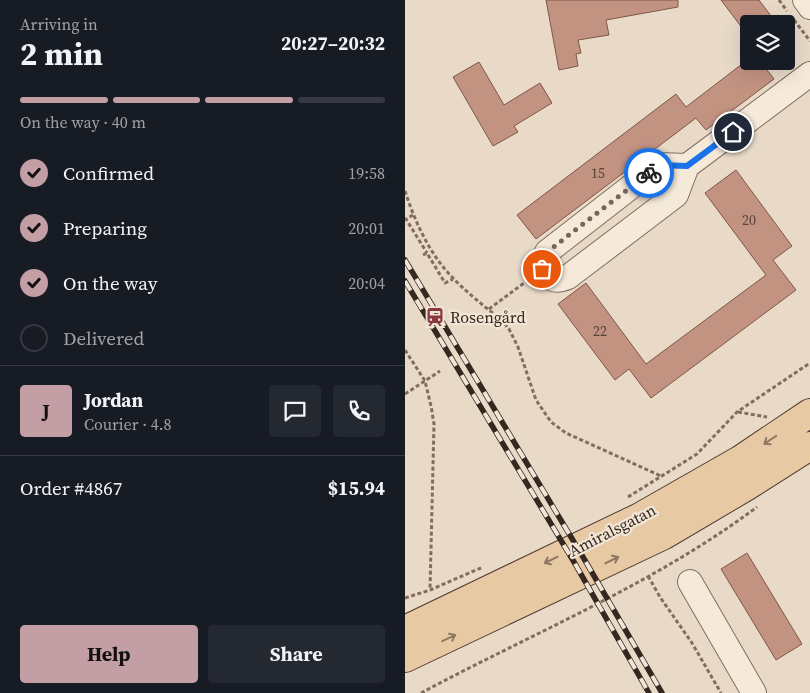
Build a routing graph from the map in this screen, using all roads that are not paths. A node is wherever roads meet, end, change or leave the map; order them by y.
1 (805, 0) edge
2 (810, 8) edge
3 (810, 74) edge
4 (687, 166) junction
5 (810, 413) edge
6 (810, 446) edge
7 (690, 582) dead end
8 (405, 630) edge
9 (405, 658) edge
10 (754, 693) edge

1 - 2 street
3 - 4 street
4 - 4 street
5 -> 8 main road, Amiralsgatan
9 -> 6 main road, Amiralsgatan
7 - 10 street

